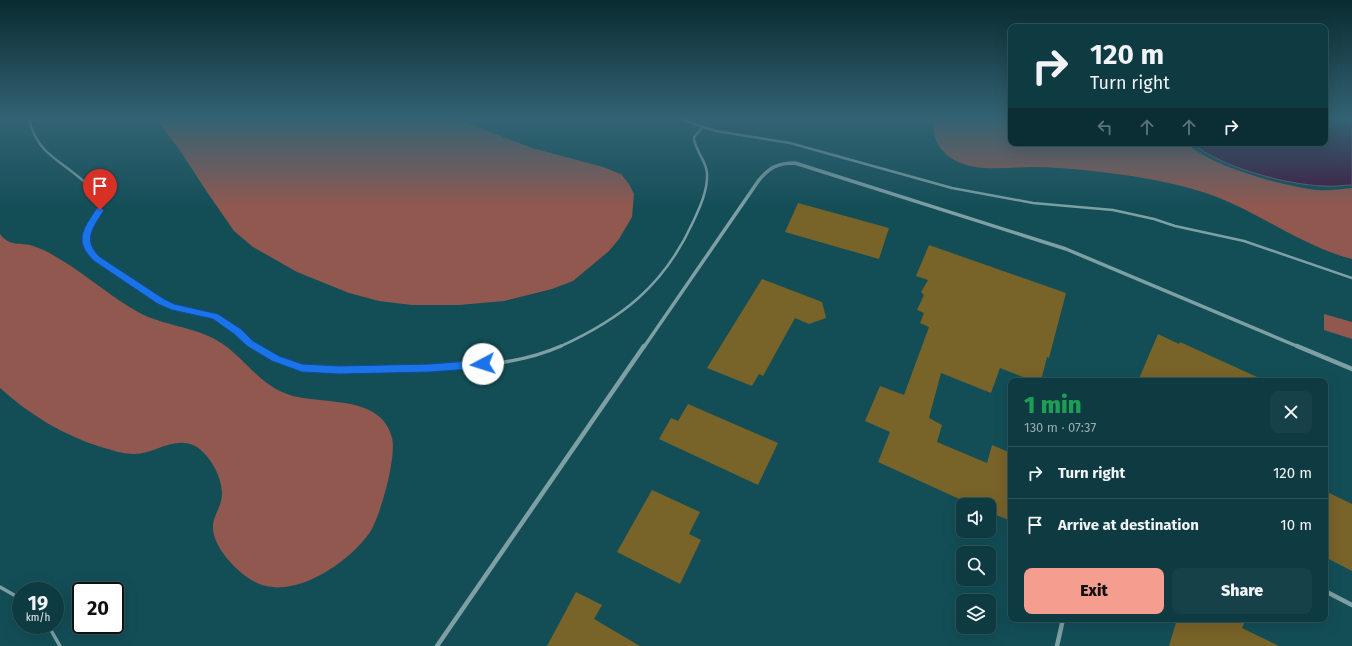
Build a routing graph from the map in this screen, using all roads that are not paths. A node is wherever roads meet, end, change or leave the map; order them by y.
1 (43, 148) edge
2 (696, 148) edge
3 (807, 148) edge
4 (1352, 278) edge
5 (1352, 369) edge
6 (0, 587) edge
7 (1328, 593) edge
8 (12, 594) edge
9 (1352, 605) edge
10 (1062, 622) edge
11 (53, 634) edge
12 (60, 646) edge
13 (437, 646) edge
14 (1057, 646) edge

1 - 2 lane
3 - 4 lane
5 - 13 street
6 - 8 lane
7 - 9 street
10 - 14 street
11 - 12 lane

